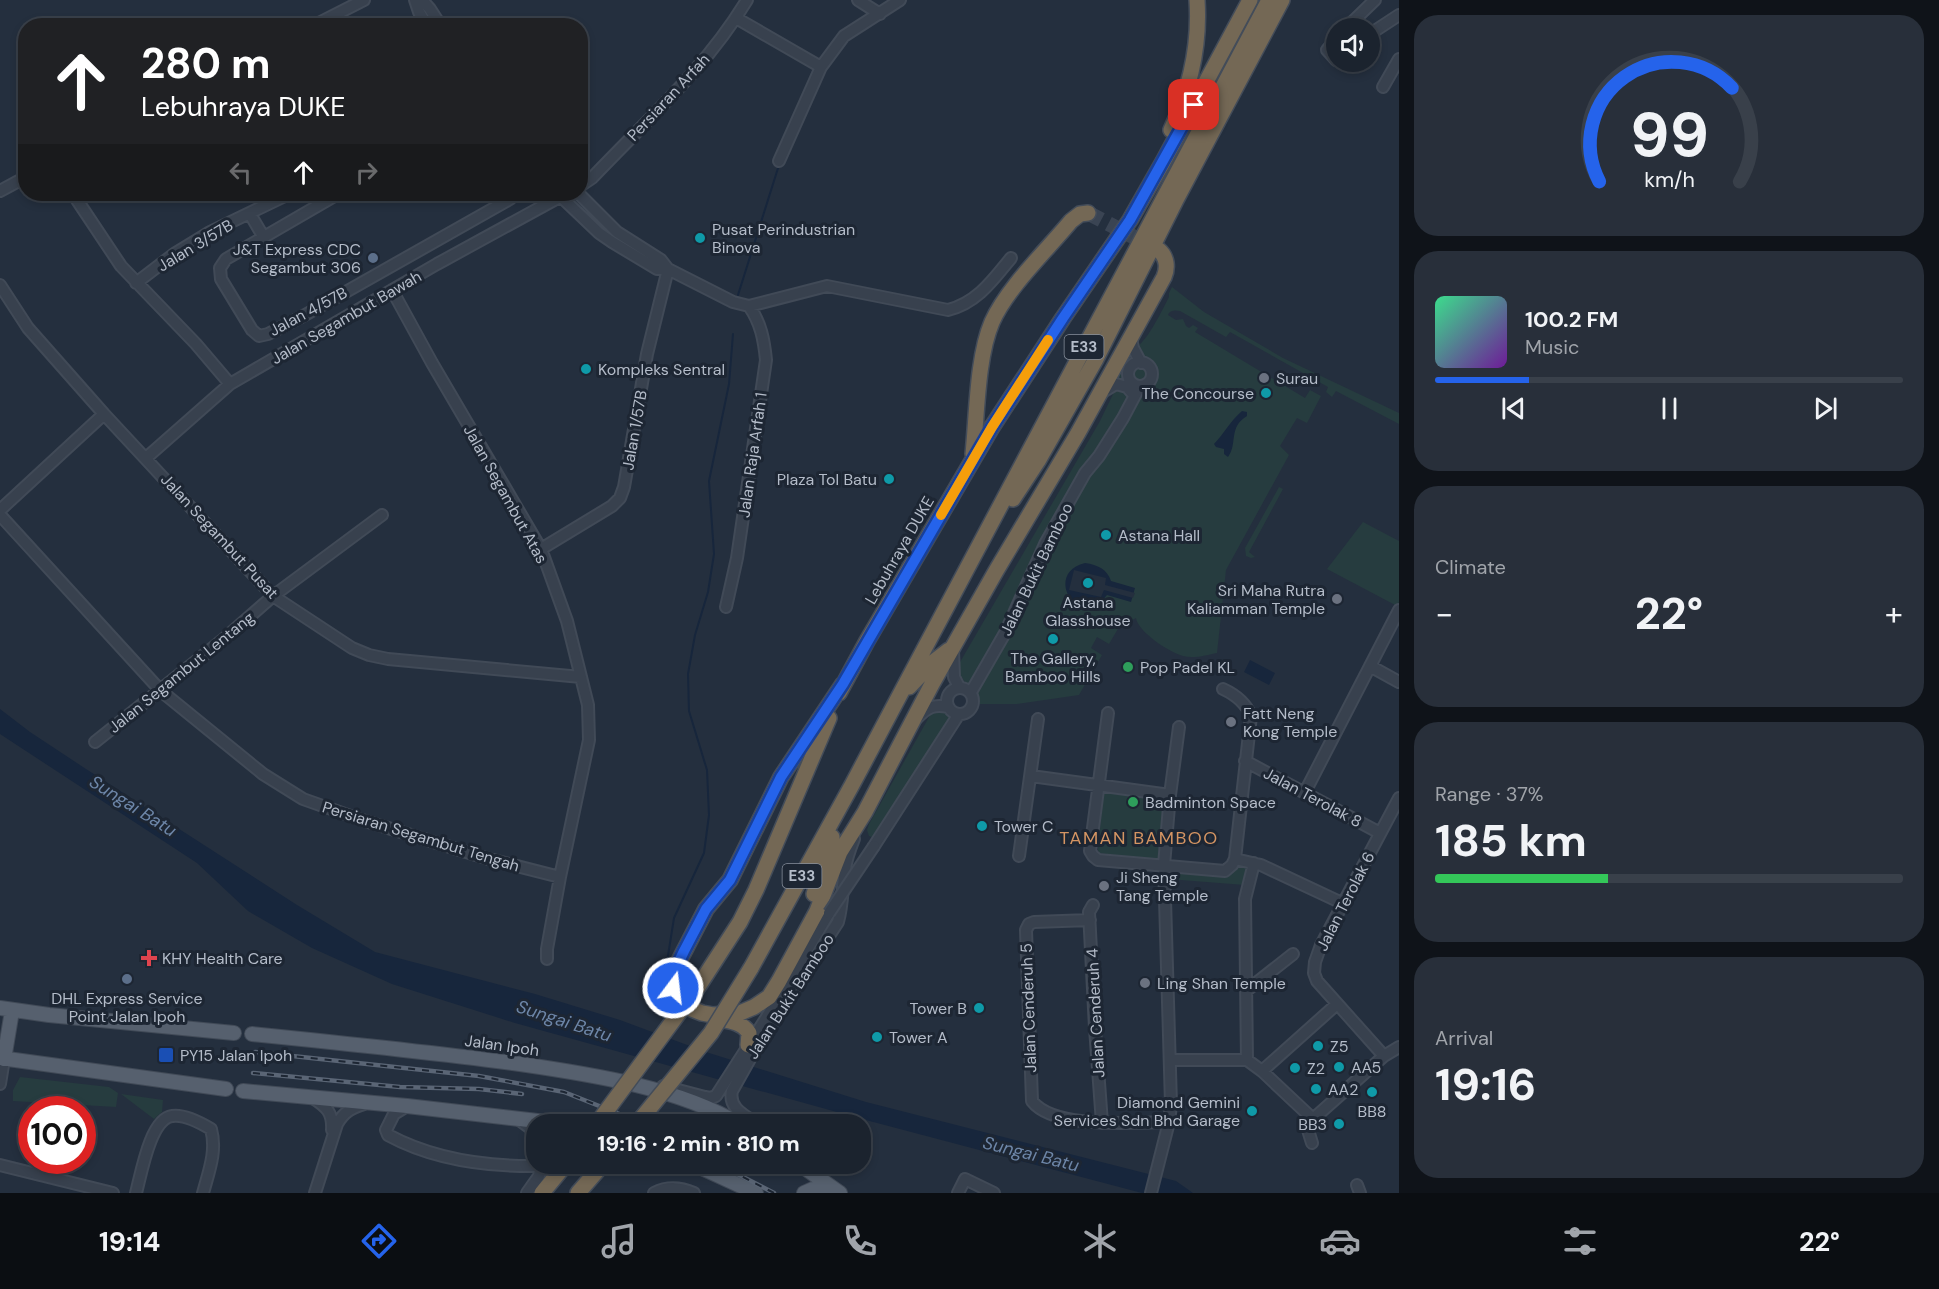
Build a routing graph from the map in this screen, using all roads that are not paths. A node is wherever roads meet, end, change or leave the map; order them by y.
1 (364, 0) edge
2 (415, 0) edge
3 (422, 0) edge
4 (747, 0) edge
5 (858, 0) edge
6 (900, 0) edge
7 (1197, 0) edge
8 (1250, 0) edge
9 (1270, 0) edge
10 (1282, 0) edge
11 (1290, 0) edge
12 (1375, 0) edge
13 (880, 14) junction
14 (1399, 15) edge
15 (329, 18) edge
16 (422, 18) edge
17 (436, 18) edge
18 (736, 18) junction
19 (1356, 18) edge
20 (1380, 27) edge
21 (1399, 59) edge
22 (820, 66) junction
23 (1383, 87) dead end
24 (1202, 151) junction
25 (779, 161) dead end
26 (18, 181) edge
27 (588, 181) edge
28 (0, 191) edge
29 (1176, 200) junction
30 (77, 201) edge
31 (275, 201) edge
32 (326, 201) edge
33 (506, 201) edge
34 (549, 201) edge
35 (568, 201) edge
36 (586, 201) edge
37 (1088, 213) dead end
38 (250, 214) junction
39 (1130, 220) junction
40 (263, 237) junction
41 (427, 245) junction
42 (1159, 250) dead end
43 (1011, 258) dead end
44 (437, 264) junction
45 (668, 269) junction
46 (368, 279) junction
47 (136, 283) junction
48 (0, 285) edge
49 (392, 290) junction
50 (378, 297) junction
51 (749, 306) junction
52 (305, 315) junction
53 (316, 334) junction
54 (1131, 338) junction
55 (1096, 359) junction
56 (1141, 363) junction
57 (230, 384) junction
58 (1116, 384) junction
59 (1136, 385) junction
60 (1099, 395) junction
61 (1134, 397) junction
62 (104, 414) junction
63 (146, 458) junction
64 (973, 459) junction
65 (0, 512) edge
66 (382, 515) dead end
67 (1013, 542) junction
68 (541, 549) junction
69 (956, 587) junction
70 (273, 596) junction
71 (726, 607) dead end
72 (1399, 610) edge
73 (953, 647) junction
74 (1370, 666) junction
75 (581, 677) junction
76 (1399, 682) edge
77 (843, 684) junction
78 (959, 687) junction
79 (1223, 689) dead end
80 (161, 691) junction
81 (971, 692) junction
82 (894, 705) junction
83 (948, 707) junction
84 (1108, 713) dead end
85 (959, 714) junction
86 (1038, 719) dead end
87 (910, 725) junction
88 (1179, 727) dead end
89 (95, 742) dead end
90 (1245, 761) junction
91 (1031, 776) junction
92 (852, 785) junction
93 (1098, 786) junction
94 (1305, 792) junction
95 (1170, 795) junction
96 (1399, 798) edge
97 (865, 812) junction
98 (1380, 833) junction
99 (1019, 856) dead end
100 (1235, 859) junction
101 (1254, 863) junction
102 (1164, 866) junction
103 (560, 877) junction
104 (1342, 903) junction
105 (1093, 905) dead end
106 (1090, 920) junction
107 (1293, 954) dead end
108 (547, 959) dead end
109 (1246, 991) junction
110 (678, 1002) junction
111 (1337, 1004) junction
112 (6, 1010) edge
113 (740, 1013) junction
114 (234, 1032) dead end
115 (252, 1035) dead end
116 (1399, 1047) edge
117 (751, 1048) junction
118 (1384, 1056) junction
119 (2, 1059) edge
120 (1170, 1060) junction
121 (1247, 1060) junction
122 (1262, 1071) junction
123 (613, 1080) junction
124 (0, 1084) edge
125 (226, 1089) dead end
126 (243, 1091) dead end
127 (311, 1097) junction
128 (370, 1102) junction
129 (407, 1106) junction
130 (604, 1114) edge
131 (645, 1114) edge
132 (718, 1114) edge
133 (742, 1114) edge
134 (518, 1118) junction
135 (526, 1119) edge
136 (1313, 1119) junction
137 (1169, 1122) junction
138 (1102, 1123) junction
139 (526, 1124) edge
140 (331, 1140) junction
141 (1312, 1143) dead end
142 (0, 1165) edge
143 (526, 1165) edge
144 (538, 1174) edge
145 (558, 1174) edge
146 (594, 1174) edge
147 (603, 1174) edge
148 (715, 1174) edge
149 (816, 1174) edge
150 (113, 1193) edge
151 (136, 1193) edge
152 (203, 1193) edge
153 (315, 1193) edge
154 (527, 1193) edge
155 (542, 1193) edge
156 (578, 1193) edge
157 (587, 1193) edge
158 (654, 1193) edge
159 (694, 1193) edge
160 (756, 1193) edge
161 (804, 1193) edge
162 (822, 1193) edge
163 (840, 1193) edge
164 (958, 1193) edge
165 (994, 1193) edge
166 (1151, 1193) edge

1 - 15 street
2 - 16 street
3 - 17 street
4 - 18 street, Persiaran Arfah
5 - 13 street
6 - 13 street
7 - 39 highway
8 - 39 highway, Lebuhraya DUKE / E33
9 - 24 highway
9 - 69 highway, E33
10 - 24 highway
11 - 29 highway
12 - 19 street
13 - 22 street
14 - 20 street
18 - 22 street
18 - 27 street, Persiaran Arfah
21 - 23 street
22 - 25 street
24 - 29 highway
26 - 28 street
29 - 55 highway
30 - 47 street
31 - 38 street, Jalan 3/57B
32 - 40 street, Jalan 4/57B
33 - 41 street, Jalan 4/57B
34 - 44 street, Jalan Segambut Bawah
35 - 45 street
36 - 45 street
37 - 64 highway
38 - 40 street
38 - 47 street, Jalan 3/57B
39 - 64 highway, Lebuhraya DUKE / E33
40 - 52 street, Jalan 4/57B
41 - 44 street
41 - 46 street, Jalan 4/57B
42 - 54 highway
43 - 51 street
44 - 49 street, Jalan Segambut Bawah
45 - 51 street
45 - 68 street, Jalan 1/57B
46 - 50 street
46 - 52 street, Jalan 4/57B
47 - 57 street
48 - 62 street, Jalan Segambut Pusat
49 - 50 street, Jalan Segambut Bawah
49 - 68 street, Jalan Segambut Atas
50 - 53 street, Jalan Segambut Bawah
51 - 71 street, Jalan Raja Arfah 1
52 - 53 street
53 - 57 street, Jalan Segambut Bawah
54 - 56 street
54 - 60 highway
55 - 67 highway
55 - 69 highway
56 - 59 street
56 - 59 street
57 - 63 street, Jalan Segambut Bawah
58 - 59 street
58 - 60 street
58 - 61 street
59 - 61 street, Jalan Bukit Bamboo
60 - 67 highway
61 - 81 street, Jalan Bukit Bamboo
62 - 63 street, Jalan Segambut Pusat
62 - 65 street
63 - 70 street, Jalan Segambut Pusat
64 - 77 highway, Lebuhraya DUKE / E33
65 - 80 street, Persiaran Segambut Tengah
66 - 70 street, Jalan Segambut Lentang
67 - 73 highway
68 - 75 street, Jalan Segambut Atas
69 - 82 highway, E33
70 - 75 street, Jalan Segambut Pusat
70 - 80 street, Jalan Segambut Lentang
72 - 74 street
73 - 78 street
73 - 82 highway
73 - 87 highway
74 - 76 street
74 - 94 street
75 - 103 street, Jalan Segambut Atas
77 - 110 highway
77 - 130 highway, Lebuhraya DUKE / E33, bridge
78 - 81 street
78 - 83 street
79 - 90 street
80 - 89 street, Jalan Segambut Lentang
80 - 103 street, Persiaran Segambut Tengah
81 - 85 street
82 - 92 highway, E33
83 - 85 street
83 - 87 street
84 - 93 street
85 - 117 street, Jalan Bukit Bamboo, bridge
86 - 91 street
87 - 97 highway
88 - 95 street
90 - 94 street, Jalan Terolak 8
90 - 100 street
91 - 93 street
91 - 99 street
92 - 113 highway
92 - 131 highway, E33, bridge
93 - 95 street
93 - 102 street
94 - 98 street, Jalan Terolak 8
95 - 102 street
96 - 98 street, Jalan Terolak 6
97 - 113 highway
97 - 117 street, Jalan Bukit Bamboo
98 - 104 street, Jalan Terolak 6
100 - 101 street
100 - 102 street
101 - 104 street
101 - 109 street
102 - 120 street
103 - 108 street, Jalan Segambut Atas
104 - 111 street, Jalan Terolak 6
105 - 106 street, Jalan Cenderuh 4
106 - 138 street, Jalan Cenderuh 4
106 - 138 street, Jalan Cenderuh 5
107 - 109 street
109 - 121 street
110 - 113 highway
110 - 117 highway
111 - 118 street, Jalan Terolak 6
111 - 122 street
112 - 114 main road
112 - 119 main road
115 - 123 main road, Jalan Ipoh
116 - 118 street
117 - 123 street, Jalan Bukit Bamboo
117 - 133 street, Jalan Bukit Bamboo
118 - 136 street
119 - 124 street
119 - 125 main road
120 - 121 street
120 - 137 street
121 - 122 street
122 - 136 street
123 - 132 main road, Jalan Ipoh
126 - 127 main road
127 - 128 main road
127 - 140 street
128 - 129 main road
128 - 140 street
129 - 134 main road
129 - 143 street
134 - 135 main road
134 - 139 street
136 - 141 street
137 - 138 street
137 - 166 street
140 - 153 street
142 - 150 street
144 - 154 street
145 - 155 highway
146 - 156 highway
147 - 157 street
148 - 160 main road
149 - 163 main road
151 - 152 street
158 - 159 street
161 - 162 main road
164 - 165 street

